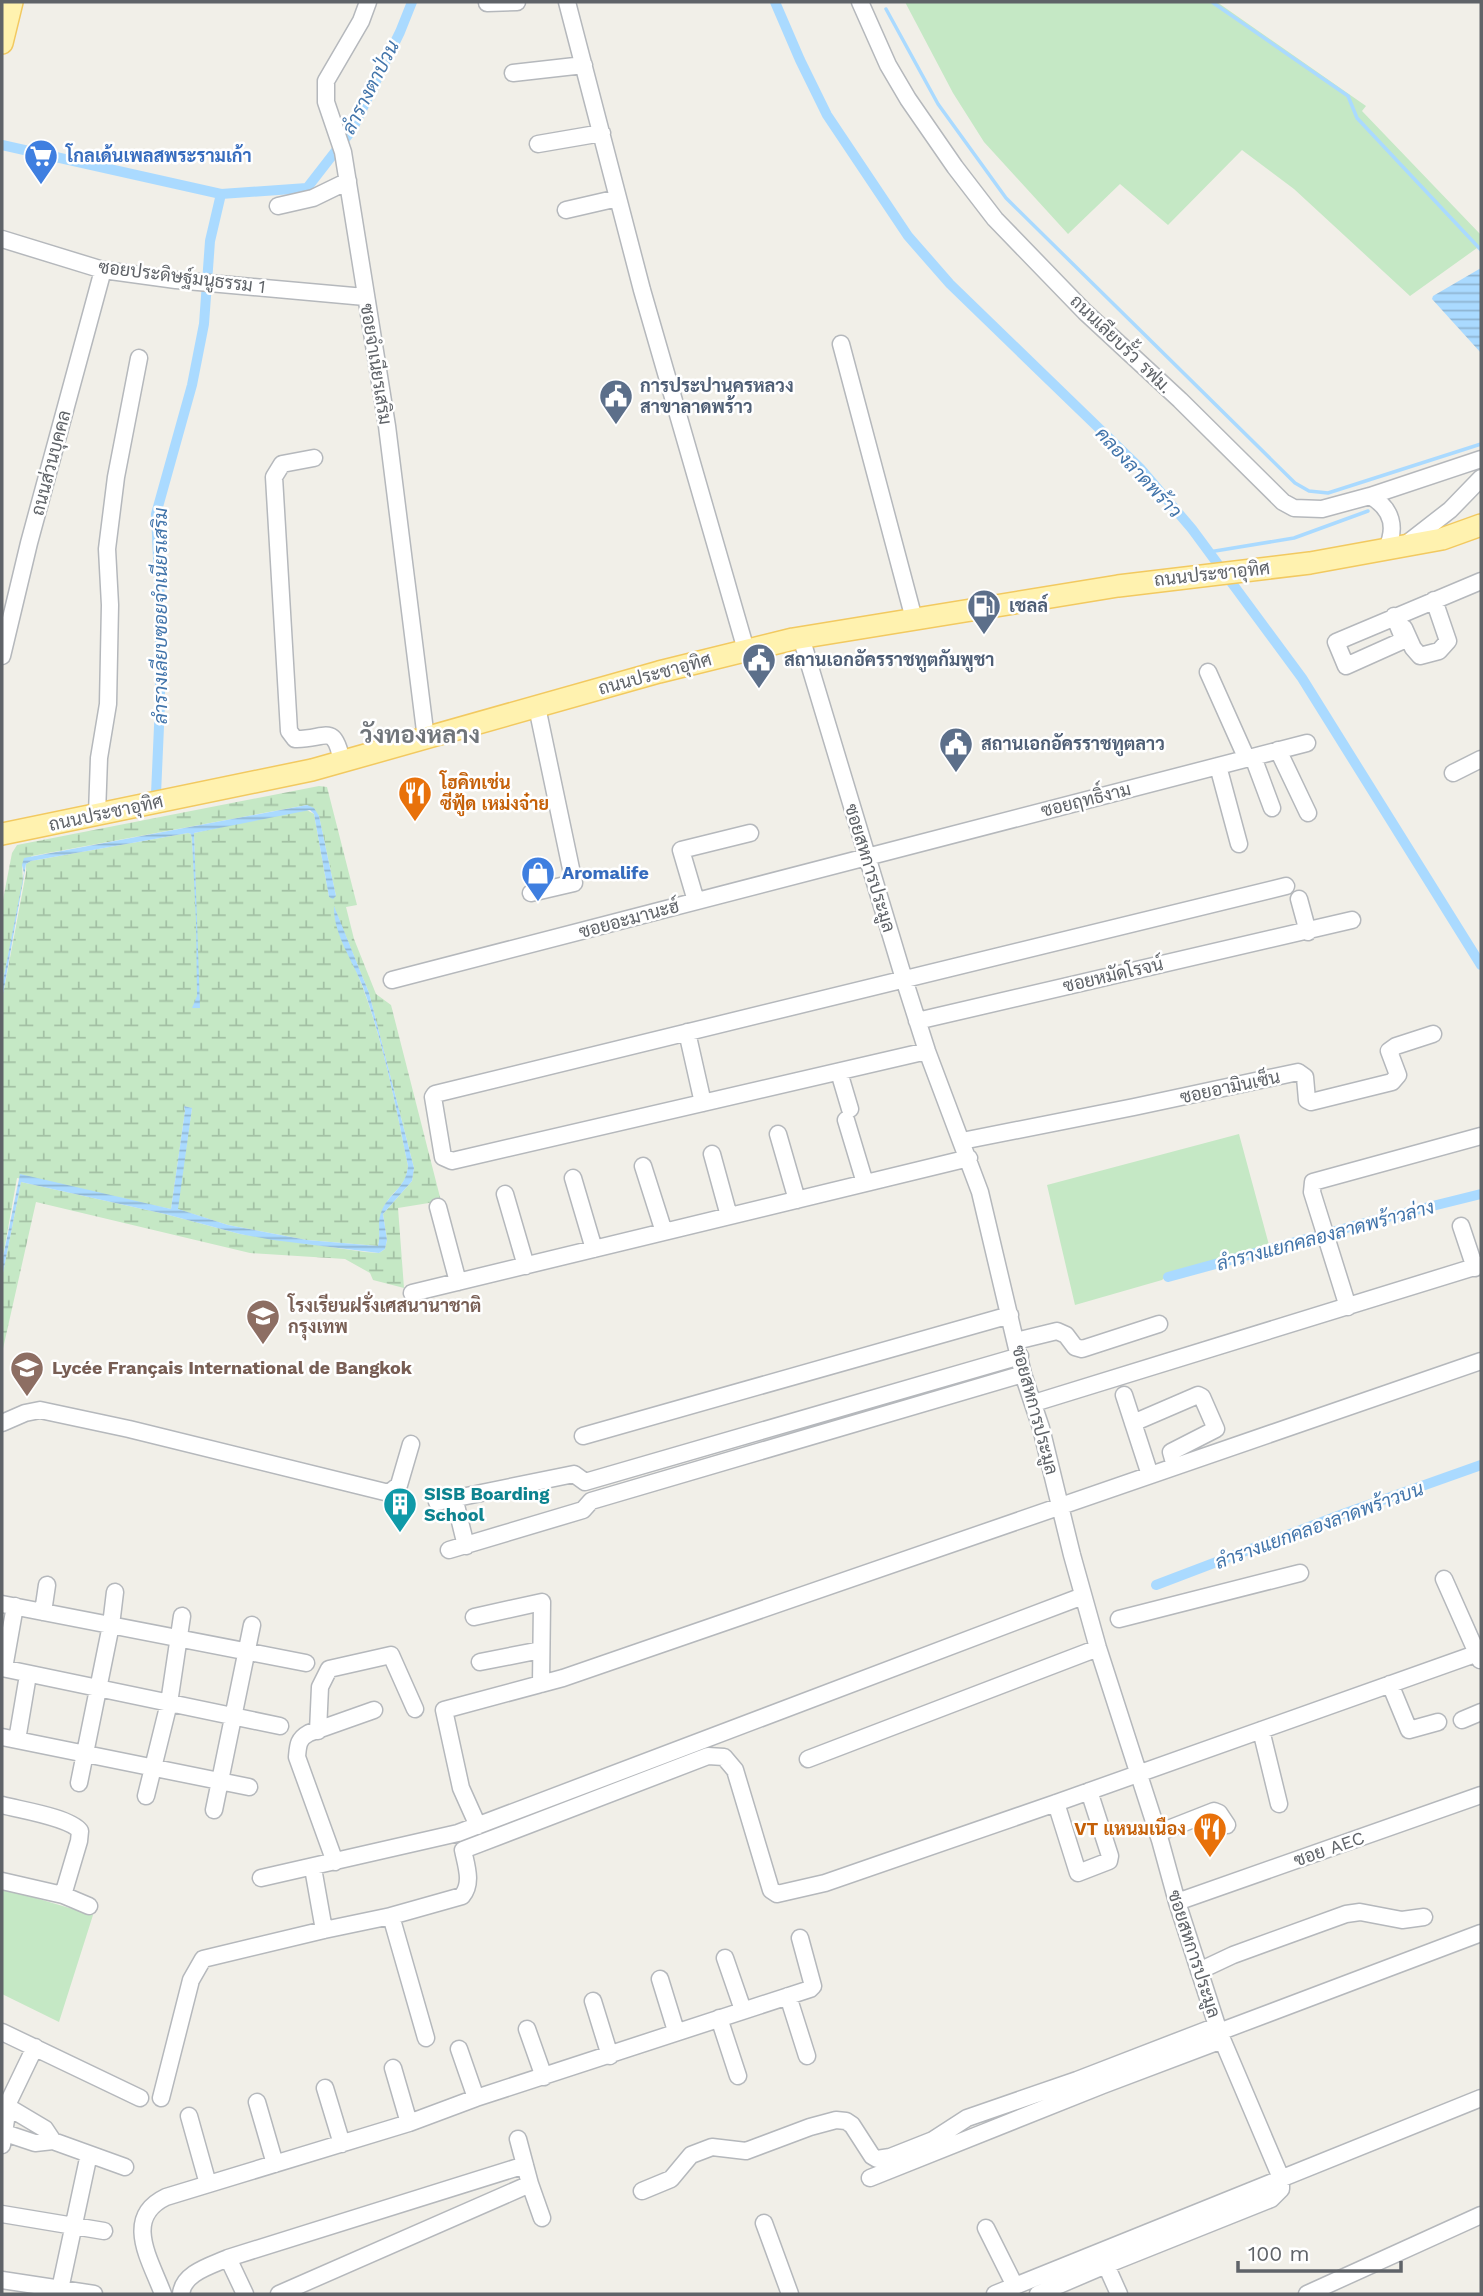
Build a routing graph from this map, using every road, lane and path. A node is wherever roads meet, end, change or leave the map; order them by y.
1 (12, 2) edge
2 (368, 2) edge
3 (517, 2) edge
4 (568, 2) edge
5 (860, 2) edge
6 (487, 3) edge
7 (2, 43) edge
8 (584, 65) junction
9 (513, 73) dead end
10 (602, 133) junction
11 (538, 144) dead end
12 (348, 181) junction
13 (618, 198) junction
14 (278, 206) dead end
15 (566, 210) dead end
16 (2, 239) edge
17 (103, 270) junction
18 (365, 297) junction
19 (841, 344) dead end
20 (139, 358) dead end
21 (314, 458) dead end
22 (1481, 459) edge
23 (1481, 478) edge
24 (1370, 496) junction
25 (1481, 525) edge
26 (1395, 548) junction
27 (1481, 581) edge
28 (1434, 600) junction
29 (914, 619) junction
30 (801, 637) junction
31 (746, 650) junction
32 (2, 656) edge
33 (1208, 672) dead end
34 (537, 707) junction
35 (426, 739) junction
36 (1307, 743) dead end
37 (1278, 750) junction
38 (1249, 757) junction
39 (1481, 760) edge
40 (342, 762) junction
41 (1218, 766) junction
42 (1453, 773) dead end
43 (1272, 808) dead end
44 (1308, 813) dead end
45 (97, 814) junction
46 (750, 833) dead end
47 (2, 834) edge
48 (1239, 844) dead end
49 (865, 857) junction
50 (1286, 886) dead end
51 (531, 893) dead end
52 (1299, 899) dead end
53 (696, 901) junction
54 (1352, 920) dead end
55 (1308, 932) junction
56 (904, 979) junction
57 (392, 980) dead end
58 (917, 1021) junction
59 (687, 1032) junction
60 (1433, 1034) dead end
61 (927, 1051) junction
62 (839, 1072) junction
63 (703, 1103) junction
64 (778, 1134) dead end
65 (1481, 1136) edge
66 (962, 1141) junction
67 (712, 1154) dead end
68 (969, 1158) junction
69 (643, 1166) dead end
70 (573, 1178) dead end
71 (865, 1183) junction
72 (505, 1194) dead end
73 (797, 1200) junction
74 (438, 1207) dead end
75 (729, 1216) junction
76 (1461, 1226) dead end
77 (664, 1232) junction
78 (1474, 1243) edge
79 (594, 1249) junction
80 (526, 1266) junction
81 (1478, 1267) edge
82 (458, 1282) junction
83 (412, 1293) dead end
84 (1348, 1307) junction
85 (1010, 1315) junction
86 (1159, 1324) dead end
87 (1018, 1349) junction
88 (1481, 1361) edge
89 (958, 1374) junction
90 (1023, 1374) junction
91 (963, 1391) junction
92 (1124, 1395) dead end
93 (870, 1399) junction
94 (1034, 1403) junction
95 (876, 1416) junction
96 (2, 1423) edge
97 (1133, 1423) junction
98 (583, 1436) dead end
99 (719, 1443) junction
100 (411, 1444) dead end
101 (726, 1461) junction
102 (1175, 1466) junction
103 (1150, 1475) junction
104 (585, 1482) junction
105 (454, 1497) junction
106 (437, 1502) dead end
107 (591, 1502) junction
108 (1060, 1506) junction
109 (466, 1546) junction
110 (449, 1550) dead end
111 (1300, 1573) dead end
112 (1444, 1579) dead end
113 (47, 1586) dead end
114 (115, 1592) dead end
115 (1083, 1596) junction
116 (8, 1605) edge
117 (43, 1612) junction
118 (183, 1616) dead end
119 (474, 1618) dead end
120 (1119, 1619) dead end
121 (111, 1625) junction
122 (252, 1625) dead end
123 (180, 1638) junction
124 (1098, 1648) junction
125 (541, 1650) junction
126 (247, 1652) junction
127 (1480, 1656) edge
128 (306, 1662) dead end
129 (480, 1662) dead end
130 (3, 1668) edge
131 (28, 1675) junction
132 (541, 1684) junction
133 (1390, 1684) junction
134 (99, 1689) junction
135 (169, 1703) junction
136 (415, 1709) dead end
137 (374, 1710) dead end
138 (1481, 1712) edge
139 (232, 1716) junction
140 (1462, 1720) dead end
141 (1438, 1722) dead end
142 (280, 1726) dead end
143 (1261, 1730) junction
144 (318, 1731) junction
145 (9, 1738) edge
146 (86, 1755) junction
147 (808, 1759) dead end
148 (154, 1769) junction
149 (1140, 1774) junction
150 (220, 1782) junction
151 (79, 1783) dead end
152 (249, 1787) dead end
153 (1088, 1791) junction
154 (1481, 1795) edge
155 (146, 1796) dead end
156 (1056, 1803) junction
157 (1279, 1804) dead end
158 (2, 1805) edge
159 (214, 1810) dead end
160 (1227, 1825) dead end
161 (478, 1826) junction
162 (458, 1833) junction
163 (1158, 1833) junction
164 (463, 1850) junction
165 (335, 1862) junction
166 (313, 1868) junction
167 (261, 1878) dead end
168 (2, 1881) edge
169 (63, 1895) junction
170 (1177, 1902) junction
171 (89, 1906) dead end
172 (391, 1916) junction
173 (1424, 1917) dead end
174 (324, 1930) junction
175 (1481, 1933) edge
176 (800, 1938) dead end
177 (725, 1958) dead end
178 (1199, 1971) junction
179 (660, 1979) dead end
180 (788, 1996) junction
181 (593, 2001) dead end
182 (743, 2010) junction
183 (719, 2018) junction
184 (527, 2029) dead end
185 (676, 2031) junction
186 (2, 2032) edge
187 (1219, 2033) junction
188 (426, 2038) dead end
189 (35, 2047) junction
190 (459, 2049) dead end
191 (610, 2056) junction
192 (807, 2056) dead end
193 (393, 2068) dead end
194 (738, 2076) dead end
195 (544, 2077) junction
196 (325, 2088) dead end
197 (140, 2098) dead end
198 (161, 2098) dead end
199 (476, 2098) junction
200 (1481, 2098) edge
201 (6, 2102) edge
202 (257, 2102) dead end
203 (189, 2116) dead end
204 (409, 2123) junction
205 (3, 2139) edge
206 (518, 2139) dead end
207 (53, 2141) junction
208 (342, 2144) junction
209 (89, 2154) junction
210 (275, 2164) junction
211 (526, 2165) junction
212 (125, 2167) dead end
213 (870, 2178) dead end
214 (1281, 2178) junction
215 (208, 2184) junction
216 (530, 2184) junction
217 (642, 2191) dead end
218 (2, 2214) edge
219 (1481, 2215) edge
220 (542, 2218) dead end
221 (764, 2223) dead end
222 (73, 2226) junction
223 (986, 2228) dead end
224 (104, 2231) dead end
225 (228, 2258) junction
226 (1106, 2265) junction
227 (2, 2280) edge
228 (1015, 2286) junction
229 (60, 2291) edge
230 (94, 2294) edge
231 (163, 2294) edge
232 (181, 2294) edge
233 (245, 2294) edge
234 (279, 2294) edge
235 (790, 2294) edge
236 (995, 2294) edge
237 (1038, 2294) edge
238 (1119, 2294) edge
239 (1307, 2294) edge

1 - 7 main road
2 - 12 street, ซอยจำเนียรเสริม
3 - 6 street
4 - 8 street
5 - 24 street, ถนนเลียบรั้ว รฟม.
8 - 9 street
8 - 10 street
10 - 11 street
10 - 13 street
12 - 14 street
12 - 18 street, ซอยจำเนียรเสริม
13 - 15 street
13 - 31 street
16 - 17 street, ซอยประดิษฐ์มนูธรรม 1
17 - 18 street, ซอยประดิษฐ์มนูธรรม 1
17 - 32 street, ถนนส่วนบุคคล
18 - 35 street, ซอยจำเนียรเสริม
19 - 29 street
20 - 45 street
21 - 40 street
22 - 24 street, ถนนเลียบรั้ว รฟม.
23 - 26 street
24 - 26 street
25 - 26 main road, ถนนประชาอุทิศ
26 - 29 main road, ถนนประชาอุทิศ
27 - 28 street
28 - 28 street
29 - 30 main road, ถนนประชาอุทิศ
30 - 31 main road, ถนนประชาอุทิศ
30 - 49 street, ซอยสหการประมูล
31 - 34 main road, ถนนประชาอุทิศ
33 - 38 street
34 - 35 main road, ถนนประชาอุทิศ
34 - 51 street
35 - 40 main road, ถนนประชาอุทิศ
36 - 37 street, ซอยฤทธิ์งาม
37 - 38 street, ซอยฤทธิ์งาม
37 - 44 street
38 - 41 street, ซอยฤทธิ์งาม
38 - 43 street
39 - 42 street
40 - 45 main road, ถนนประชาอุทิศ
41 - 48 street
41 - 49 street, ซอยฤทธิ์งาม
45 - 47 main road, ถนนประชาอุทิศ
46 - 53 street
49 - 53 street, ซอยอะมานะฮ์
49 - 56 street, ซอยสหการประมูล
50 - 56 street
52 - 55 street
53 - 57 street, ซอยอะมานะฮ์
54 - 55 street, ซอยหมัดโรจน์
55 - 58 street, ซอยหมัดโรจน์
56 - 58 street, ซอยสหการประมูล
56 - 59 street
58 - 61 street, ซอยสหการประมูล
59 - 63 street
59 - 63 street
60 - 66 street, ซอยอามินเซ็น
61 - 62 street
61 - 66 street, ซอยสหการประมูล
62 - 63 street
62 - 71 street
64 - 73 street
65 - 84 street
66 - 68 street, ซอยสหการประมูล
67 - 75 street
68 - 71 street
68 - 85 street, ซอยสหการประมูล
69 - 77 street
70 - 79 street
71 - 73 street
72 - 80 street
73 - 75 street
74 - 82 street
75 - 77 street
76 - 78 street
77 - 79 street
78 - 81 street
79 - 80 street
80 - 82 street
81 - 84 street
82 - 83 street
84 - 94 street
85 - 87 street, ซอยสหการประมูล
85 - 98 street
86 - 87 street
87 - 89 street
87 - 90 street, ซอยสหการประมูล
88 - 102 street
89 - 91 street
89 - 93 street
90 - 91 street
90 - 94 street, ซอยสหการประมูล
91 - 95 street
92 - 97 street
93 - 95 street
93 - 99 street
94 - 108 street, ซอยสหการประมูล
95 - 101 street
96 - 100 street
97 - 102 street
97 - 103 street
99 - 101 street
99 - 104 street
101 - 107 street
102 - 103 street
103 - 108 street
104 - 105 street
104 - 107 street
105 - 106 street
105 - 109 street
107 - 109 street
108 - 115 street, ซอยสหการประมูล
108 - 132 street
109 - 110 street
111 - 120 street
112 - 127 street
113 - 117 street
114 - 121 street
115 - 124 street, ซอยสหการประมูล
115 - 161 street
116 - 117 street
116 - 130 street
117 - 121 street
118 - 123 street
119 - 125 street
121 - 123 street
121 - 134 street
122 - 126 street
123 - 126 street
123 - 135 street
124 - 147 street
124 - 149 street, ซอยสหการประมูล
125 - 129 street
125 - 132 street
126 - 128 street
126 - 139 street
127 - 133 street
130 - 131 street
131 - 134 street
131 - 145 street
132 - 161 street
133 - 141 street
133 - 143 street
134 - 135 street
134 - 146 street
135 - 139 street
135 - 148 street
136 - 144 street
137 - 144 street
138 - 140 street
139 - 142 street
139 - 150 street
143 - 149 street
143 - 157 street
144 - 165 street
145 - 146 street
146 - 148 street
146 - 151 street
148 - 150 street
148 - 155 street
149 - 153 street
149 - 163 street, ซอยสหการประมูล
150 - 152 street
150 - 159 street
153 - 156 street
153 - 156 street
154 - 170 street, ซอย AEC
156 - 164 street
158 - 169 street
160 - 163 street
161 - 162 street
162 - 164 street
162 - 165 street
163 - 170 street, ซอยสหการประมูล
164 - 172 street
165 - 166 street
166 - 167 street
166 - 174 street
168 - 169 street
169 - 171 street
170 - 178 street, ซอยสหการประมูล
172 - 174 street
172 - 188 street
173 - 178 street
174 - 198 street
175 - 187 street
176 - 180 street
177 - 182 street
178 - 187 street, ซอยสหการประมูล
179 - 185 street
180 - 182 street
180 - 192 street
181 - 191 street
182 - 183 street
183 - 185 street
183 - 194 street
184 - 195 street
185 - 191 street
186 - 189 street
187 - 213 street
187 - 214 street, ซอยสหการประมูล
187 - 217 street
189 - 197 street
189 - 201 street
190 - 199 street
191 - 195 street
193 - 204 street
195 - 199 street
196 - 208 street
199 - 204 street
200 - 214 street
201 - 205 street
201 - 207 street
202 - 210 street
203 - 215 street
204 - 208 street
205 - 207 street
206 - 211 street
207 - 209 street
208 - 210 street
209 - 212 street
209 - 222 street
210 - 215 street
211 - 216 street
211 - 225 street
214 - 226 street
214 - 228 street
215 - 231 street
216 - 220 street
216 - 234 street
218 - 222 street
219 - 239 street
221 - 235 street
222 - 224 street
222 - 229 street
223 - 228 street
225 - 232 street
225 - 233 street
226 - 237 street
226 - 238 street
227 - 229 street
228 - 236 street
229 - 230 street

